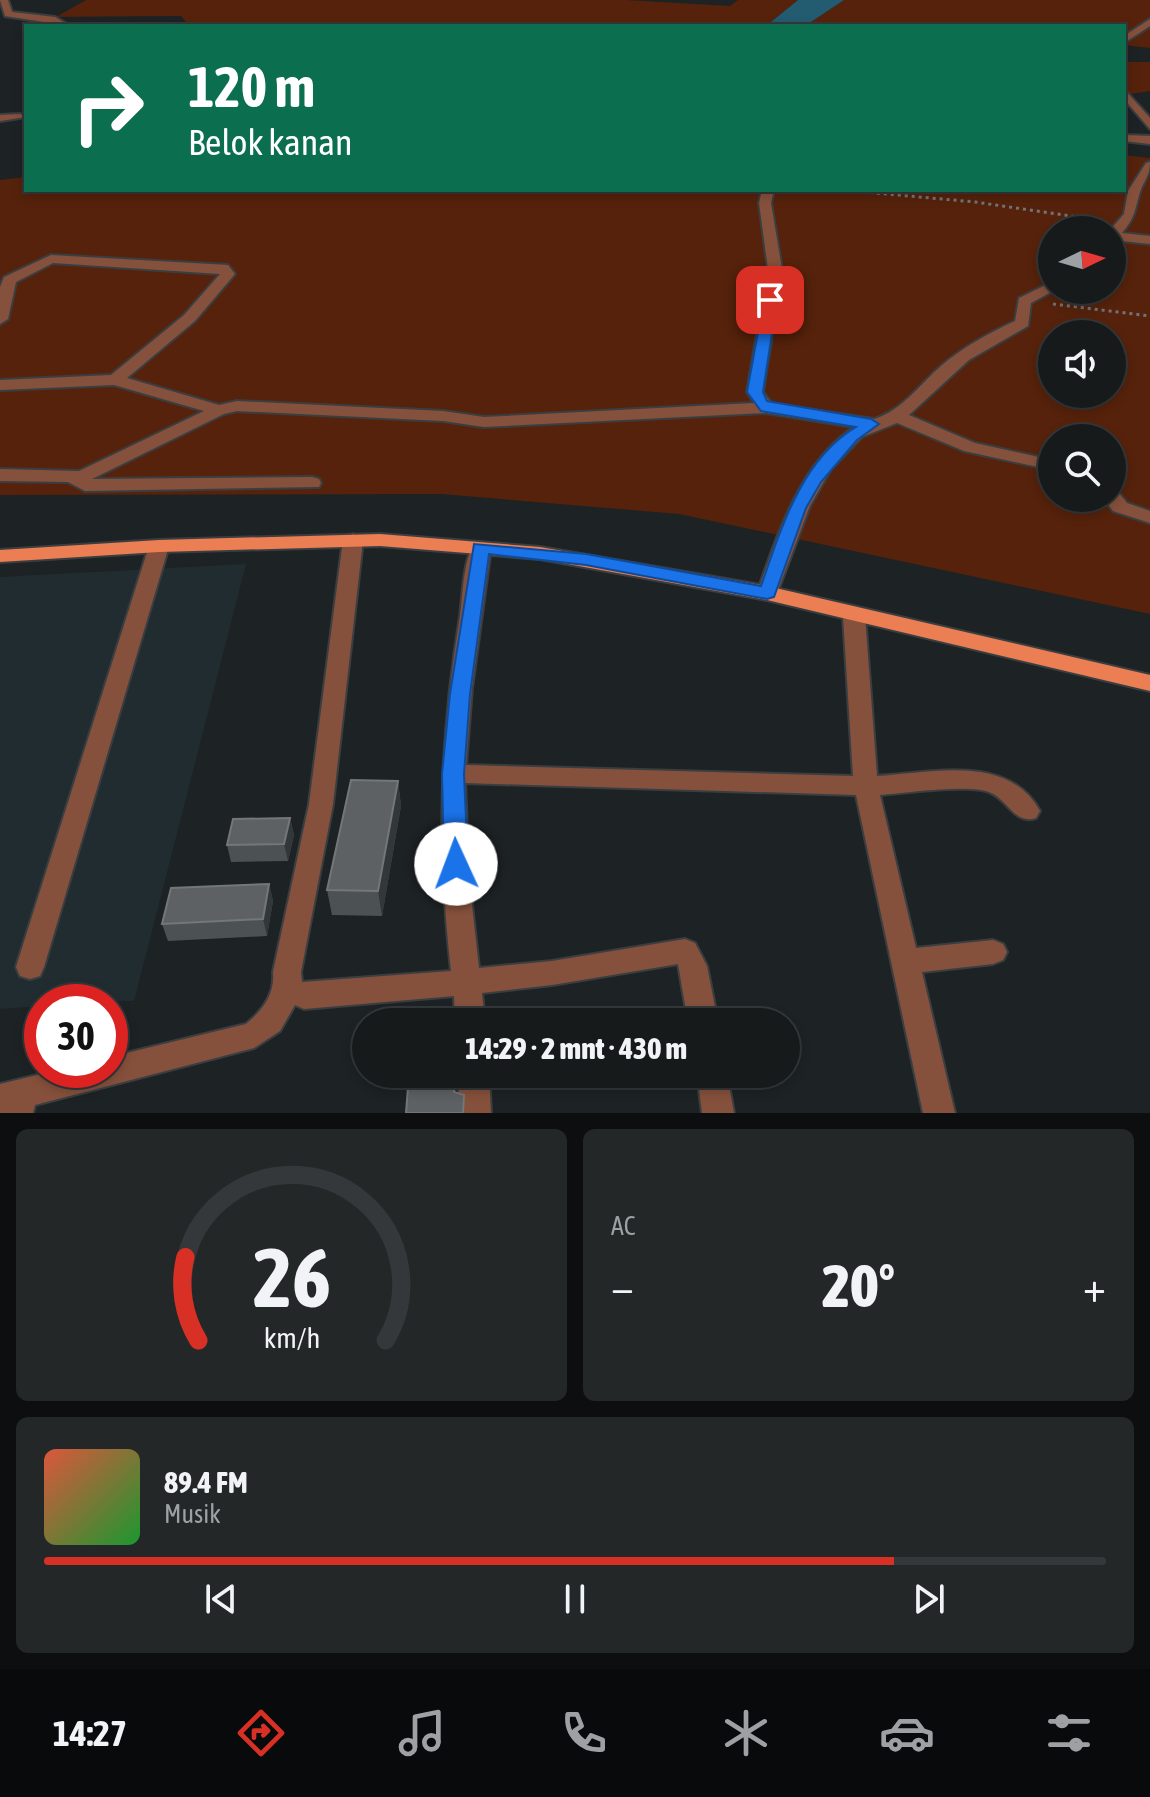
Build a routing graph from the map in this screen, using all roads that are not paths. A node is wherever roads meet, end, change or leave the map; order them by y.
1 (4, 0) edge
2 (1150, 22) edge
3 (62, 24) edge
4 (1126, 39) edge
5 (1126, 95) edge
6 (20, 117) dead end
7 (0, 118) edge
8 (1150, 126) edge
9 (1126, 138) edge
10 (1150, 140) edge
11 (1150, 166) edge
12 (768, 192) edge
13 (1126, 220) edge
14 (1126, 237) edge
15 (1150, 240) edge
16 (1038, 294) edge
17 (0, 319) edge
18 (115, 380) junction
19 (0, 385) edge
20 (766, 408) junction
21 (219, 410) junction
22 (898, 417) junction
23 (871, 424) junction
24 (1038, 462) edge
25 (0, 475) edge
26 (79, 477) junction
27 (312, 483) dead end
28 (1126, 509) edge
29 (1150, 517) edge
30 (353, 540) junction
31 (159, 546) junction
32 (481, 548) junction
33 (0, 556) edge
34 (767, 593) junction
35 (854, 616) junction
36 (1150, 683) edge
37 (453, 774) junction
38 (866, 786) junction
39 (1027, 811) dead end
40 (993, 952) dead end
41 (907, 961) junction
42 (30, 967) dead end
43 (467, 982) junction
44 (289, 989) junction
45 (469, 1008) edge
46 (700, 1008) edge
47 (474, 1088) edge
48 (714, 1088) edge
49 (13, 1102) edge
50 (475, 1113) edge
51 (718, 1113) edge
52 (939, 1113) edge

1 - 3 street
2 - 4 street
5 - 8 street
6 - 7 street
9 - 10 street
11 - 13 street
12 - 20 street
14 - 15 street
16 - 22 street
17 - 18 street
18 - 19 street
18 - 21 street
20 - 21 street
20 - 23 street
21 - 26 street
22 - 23 street
22 - 24 street
23 - 34 street
25 - 26 street
26 - 27 street
28 - 29 street
30 - 31 main road
30 - 32 main road
30 - 44 street
31 - 33 main road
31 - 42 street
32 - 34 main road
32 - 37 street
34 - 35 main road
35 - 36 main road
35 - 38 street
37 - 38 street
37 - 43 street
38 - 39 street
38 - 41 street
40 - 41 street
41 - 52 street
43 - 44 street
43 - 45 street
43 - 46 street
44 - 49 street
47 - 50 street
48 - 51 street

